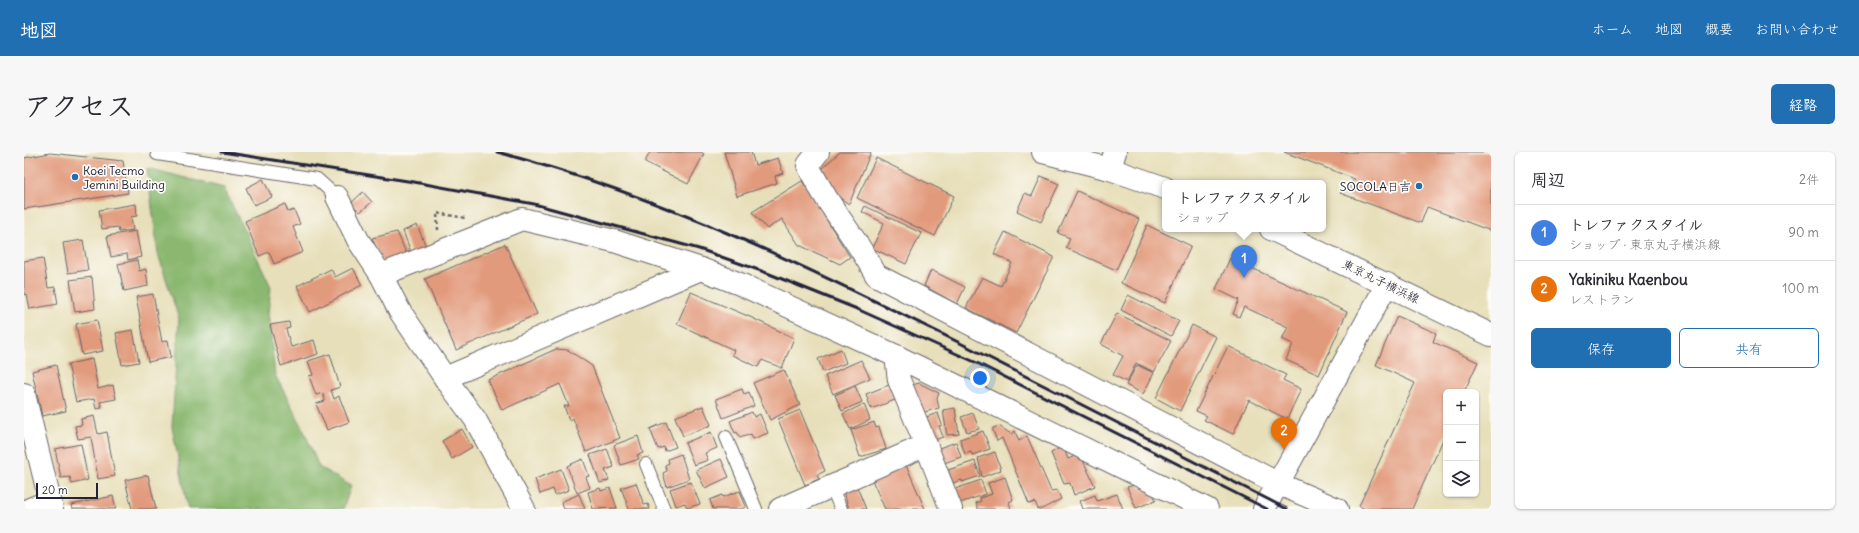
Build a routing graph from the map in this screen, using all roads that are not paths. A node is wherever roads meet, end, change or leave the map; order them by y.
1 (818, 152) edge
2 (1043, 152) edge
3 (157, 154) dead end
4 (1113, 161) edge
5 (1162, 186) edge
6 (337, 197) joint
7 (1277, 232) edge
8 (701, 269) junction
9 (381, 275) junction
10 (1387, 284) junction
11 (1491, 335) edge
12 (896, 356) junction
13 (445, 378) junction
14 (24, 394) edge
15 (726, 437) dead end
16 (926, 445) junction
17 (646, 464) dead end
18 (1278, 484) junction
19 (831, 486) junction
20 (51, 505) edge
21 (30, 509) edge
22 (524, 509) edge
23 (664, 509) edge
24 (756, 509) edge
25 (780, 509) edge
26 (841, 509) edge
27 (951, 509) edge
28 (1207, 509) edge
29 (1264, 509) edge
30 (1337, 509) edge

1 - 18 street
2 - 4 street
3 - 6 lane
4 - 5 street
6 - 9 street
7 - 10 street, 東京丸子横浜線
8 - 9 street
8 - 12 street
8 - 13 street
9 - 13 street
10 - 11 street, 東京丸子横浜線
10 - 18 street
12 - 16 street
12 - 28 street
13 - 22 street
14 - 20 street
15 - 24 lane
16 - 19 street
16 - 27 street
17 - 23 lane
18 - 29 street
18 - 30 street
19 - 25 street
19 - 26 lane
20 - 21 street

